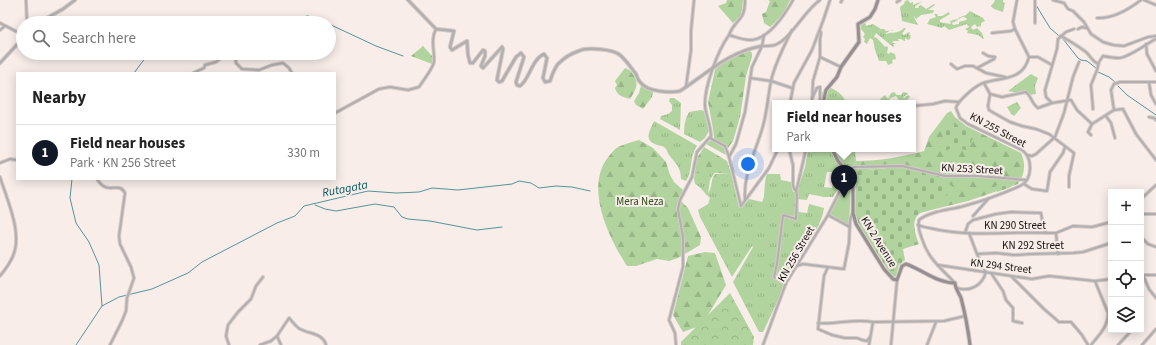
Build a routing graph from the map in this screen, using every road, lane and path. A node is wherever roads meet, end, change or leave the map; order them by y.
1 (26, 0) edge
2 (76, 0) edge
3 (408, 0) edge
4 (694, 0) edge
5 (746, 0) edge
6 (793, 0) edge
7 (819, 0) edge
8 (830, 0) edge
9 (878, 0) edge
10 (900, 0) edge
11 (1017, 0) edge
12 (1035, 0) edge
13 (1053, 0) edge
14 (1140, 0) edge
15 (1144, 0) edge
16 (897, 2) dead end
17 (1156, 5) edge
18 (27, 16) edge
19 (50, 16) edge
20 (1097, 18) dead end
21 (0, 23) edge
22 (1035, 23) dead end
23 (5, 26) junction
24 (1087, 28) junction
25 (436, 29) junction
26 (1015, 29) junction
27 (1074, 29) dead end
28 (1078, 29) dead end
29 (0, 30) edge
30 (792, 30) junction
31 (820, 31) junction
32 (16, 32) edge
33 (992, 33) dead end
34 (729, 35) junction
35 (764, 35) junction
36 (1060, 36) junction
37 (1156, 38) edge
38 (16, 44) edge
39 (1146, 44) junction
40 (762, 46) junction
41 (983, 53) dead end
42 (820, 57) junction
43 (1029, 57) junction
44 (219, 60) edge
45 (236, 60) edge
46 (0, 62) edge
47 (1079, 62) dead end
48 (951, 64) dead end
49 (1098, 64) junction
50 (1052, 65) junction
51 (713, 67) junction
52 (841, 67) junction
53 (977, 68) junction
54 (1156, 71) edge
55 (195, 72) edge
56 (292, 72) edge
57 (750, 78) junction
58 (1006, 78) junction
59 (771, 81) junction
60 (1149, 82) junction
61 (1156, 82) edge
62 (984, 83) junction
63 (686, 87) junction
64 (792, 88) junction
65 (990, 94) junction
66 (812, 98) joint
67 (790, 100) edge
68 (820, 100) edge
69 (824, 100) edge
70 (1068, 100) junction
71 (959, 102) junction
72 (1052, 104) junction
73 (1156, 104) edge
74 (916, 106) edge
75 (1093, 109) dead end
76 (1114, 110) junction
77 (336, 112) edge
78 (1106, 116) junction
79 (1149, 117) dead end
80 (1156, 120) edge
81 (1092, 124) junction
82 (1091, 135) dead end
83 (1055, 137) junction
84 (710, 138) junction
85 (1115, 138) dead end
86 (1065, 147) junction
87 (777, 152) edge
88 (790, 152) edge
89 (805, 152) edge
90 (834, 152) edge
91 (1027, 155) junction
92 (729, 157) junction
93 (16, 160) edge
94 (1156, 160) edge
95 (0, 163) edge
96 (848, 174) junction
97 (0, 177) edge
98 (98, 180) edge
99 (1027, 180) junction
100 (1024, 184) junction
101 (1156, 185) edge
102 (1069, 187) dead end
103 (796, 190) junction
104 (1144, 196) edge
105 (989, 197) junction
106 (745, 200) junction
107 (853, 213) junction
108 (1144, 214) edge
109 (1156, 214) edge
110 (828, 216) junction
111 (973, 216) dead end
112 (1108, 223) edge
113 (918, 225) junction
114 (850, 228) junction
115 (964, 233) junction
116 (969, 233) junction
117 (1046, 233) junction
118 (1056, 233) junction
119 (1144, 242) edge
120 (1108, 244) edge
121 (1156, 247) edge
122 (977, 254) junction
123 (1058, 254) junction
124 (937, 265) junction
125 (796, 266) junction
126 (828, 267) junction
127 (985, 272) junction
128 (991, 273) junction
129 (1144, 275) edge
130 (1156, 275) edge
131 (0, 276) edge
132 (1011, 276) junction
133 (263, 277) dead end
134 (1108, 279) edge
135 (1144, 279) edge
136 (897, 280) junction
137 (1095, 280) junction
138 (955, 283) junction
139 (786, 284) junction
140 (956, 288) junction
141 (1156, 298) edge
142 (965, 316) junction
143 (873, 322) junction
144 (936, 322) junction
145 (818, 323) junction
146 (893, 323) junction
147 (1022, 323) dead end
148 (1156, 329) edge
149 (1129, 333) edge
150 (278, 336) junction
151 (870, 336) junction
152 (110, 345) edge
153 (229, 345) edge
154 (260, 345) edge
155 (281, 345) edge
156 (326, 345) edge
157 (676, 345) edge
158 (763, 345) edge
159 (868, 345) edge
160 (891, 345) edge
161 (927, 345) edge
162 (970, 345) edge
163 (1088, 345) edge
164 (1091, 345) edge
165 (1118, 345) edge
166 (1142, 345) edge

1 - 18 street
2 - 19 street
3 - 25 street
4 - 63 street
5 - 34 street
6 - 35 street
7 - 30 street
8 - 31 street
9 - 52 main road
10 - 16 street
11 - 26 street
12 - 22 street
13 - 24 street
14 - 20 street
15 - 17 street
21 - 23 street
23 - 29 street
23 - 32 street
24 - 28 street
24 - 37 street
25 - 63 street
25 - 77 street
26 - 33 street
26 - 43 street
27 - 36 street
30 - 40 street
30 - 59 street
31 - 42 street
31 - 64 street
34 - 35 street
34 - 51 street
35 - 40 street
36 - 49 street
36 - 50 street
37 - 39 street
38 - 46 street
39 - 49 street
39 - 54 street
40 - 51 street
40 - 57 street
41 - 53 street
42 - 52 street
42 - 66 street
43 - 50 street
43 - 58 street, KN 255 Street
44 - 55 street
45 - 56 street
47 - 70 street
48 - 53 street
49 - 75 street
50 - 72 street
51 - 63 street
51 - 84 street
52 - 69 main road
53 - 58 street
57 - 59 street
57 - 92 street
58 - 62 street, KN 255 Street
59 - 64 street
59 - 106 street
60 - 61 street
60 - 73 street
60 - 76 street
62 - 65 street
62 - 71 street, KN 255 Street
64 - 67 street
65 - 72 street
65 - 83 street
66 - 68 street
70 - 72 street
70 - 81 street
70 - 83 street
71 - 74 street
71 - 91 street, KN 255 Street
76 - 78 street
76 - 94 street
78 - 81 street
78 - 85 street
79 - 80 street
81 - 82 street
83 - 86 street
83 - 91 street
84 - 92 street
84 - 157 street
86 - 100 street
86 - 102 street
87 - 106 street
88 - 103 street
89 - 103 street
90 - 96 main road, KN 2 Avenue
91 - 99 street, KN 255 Street
92 - 106 street
93 - 95 street
96 - 99 street, KN 253 Street
96 - 107 main road, KN 2 Avenue
96 - 110 street, KN 256 Street
97 - 131 street
98 - 152 street
99 - 100 street
100 - 105 street
101 - 104 street
103 - 139 street
105 - 111 street
105 - 113 street
107 - 114 street
107 - 136 main road, KN 2 Avenue
108 - 109 street
110 - 114 street
110 - 125 street, KN 256 Street
112 - 118 street, KN 290 Street
113 - 115 street, KN 290 Street
113 - 124 street
114 - 126 street
115 - 116 street, KN 290 Street
115 - 117 street
116 - 117 street, KN 290 Street
116 - 122 street
117 - 118 street, KN 290 Street
118 - 123 street
119 - 121 street
120 - 123 street, KN 292 Street
122 - 123 street, KN 292 Street
122 - 127 street
124 - 127 street, KN 294 Street
124 - 138 street
125 - 126 street
125 - 139 street, KN 256 Street
126 - 145 street
127 - 128 street, KN 294 Street
127 - 140 street
128 - 132 street, KN 294 Street
128 - 147 street
129 - 130 street
132 - 137 street, KN 294 Street
132 - 163 street
133 - 153 street
134 - 137 street, KN 294 Street
135 - 141 street
136 - 138 main road, KN 2 Avenue
136 - 146 street
137 - 164 street
138 - 140 main road
139 - 158 street, KN 256 Street
140 - 142 main road
142 - 144 street
142 - 162 main road
143 - 145 street
143 - 146 street
143 - 151 street
144 - 146 street
144 - 161 street
145 - 151 street
146 - 160 street
148 - 166 street
149 - 165 street
150 - 154 street
150 - 155 street
150 - 156 street
151 - 159 street

